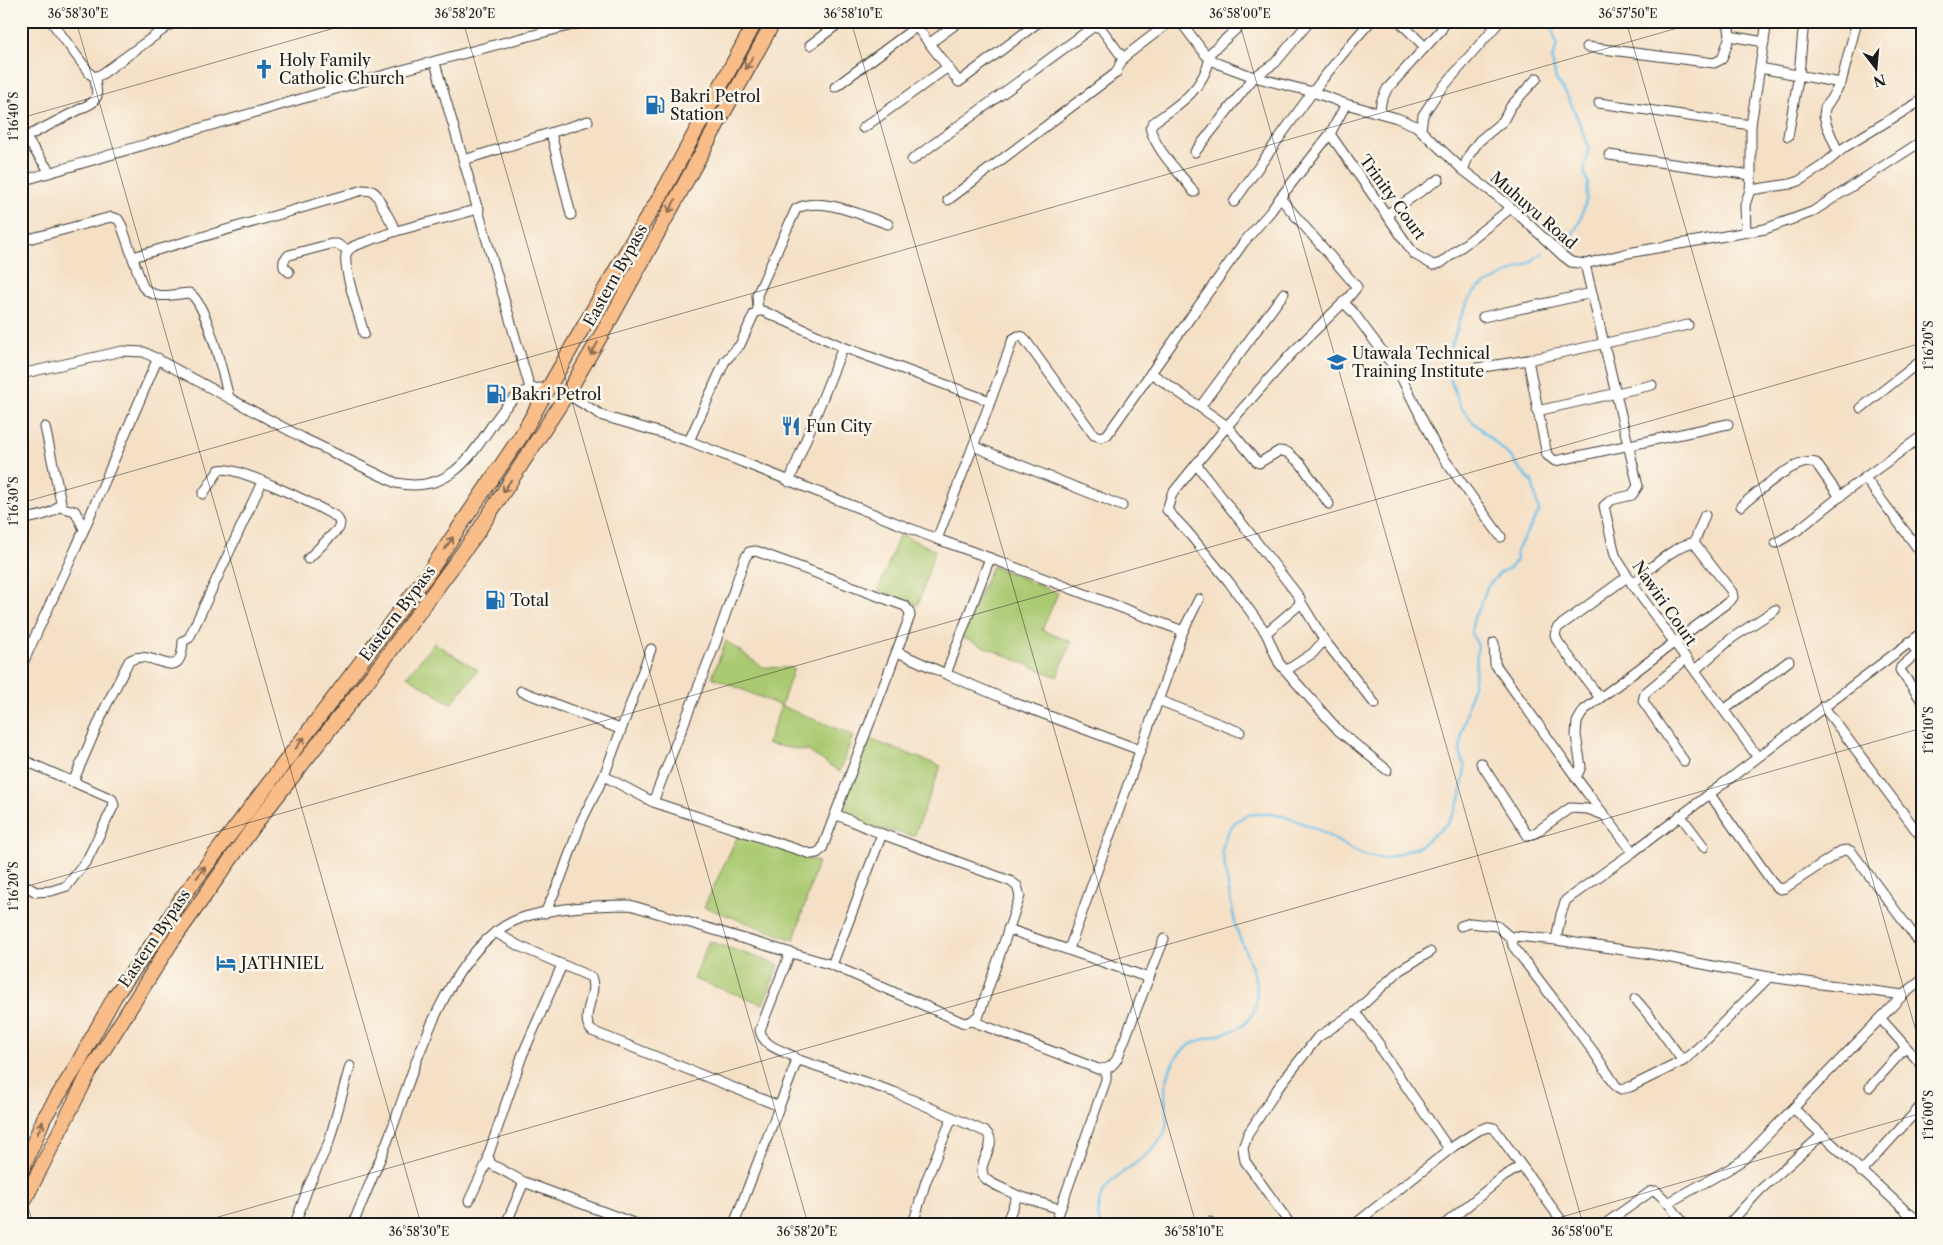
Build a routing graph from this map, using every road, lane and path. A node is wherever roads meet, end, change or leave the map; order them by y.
1 (50, 21) edge
2 (175, 21) edge
3 (590, 21) edge
4 (756, 21) edge
5 (774, 21) edge
6 (842, 21) edge
7 (960, 21) edge
8 (1040, 21) edge
9 (1171, 21) edge
10 (1180, 21) edge
11 (1246, 21) edge
12 (1310, 21) edge
13 (1371, 21) edge
14 (1399, 21) edge
15 (1446, 21) edge
16 (1500, 21) edge
17 (1728, 21) edge
18 (1767, 21) edge
19 (1804, 21) edge
20 (1857, 21) edge
21 (914, 24) edge
22 (1091, 24) edge
23 (1730, 36) junction
24 (1764, 42) junction
25 (930, 43) junction
26 (810, 45) dead end
27 (1425, 47) junction
28 (1587, 47) dead end
29 (1123, 58) junction
30 (1209, 58) junction
31 (435, 63) junction
32 (948, 67) junction
33 (1760, 68) junction
34 (1799, 74) junction
35 (96, 77) junction
36 (1254, 78) junction
37 (1537, 78) dead end
38 (1841, 83) junction
39 (835, 87) dead end
40 (1313, 92) junction
41 (1920, 102) dead end
42 (1599, 103) dead end
43 (1346, 104) junction
44 (1380, 112) junction
45 (588, 121) dead end
46 (1751, 125) junction
47 (862, 128) dead end
48 (1421, 129) junction
49 (551, 133) junction
50 (24, 134) edge
51 (1330, 134) junction
52 (1788, 136) dead end
53 (1922, 141) edge
54 (1195, 152) dead end
55 (1838, 152) junction
56 (1608, 155) dead end
57 (464, 160) junction
58 (912, 160) dead end
59 (1463, 170) junction
60 (50, 172) junction
61 (1751, 175) junction
62 (1439, 179) dead end
63 (21, 181) edge
64 (1750, 190) junction
65 (1194, 192) dead end
66 (1280, 198) junction
67 (948, 200) dead end
68 (1234, 202) dead end
69 (1511, 208) junction
70 (479, 209) junction
71 (571, 215) dead end
72 (1386, 215) junction
73 (888, 224) dead end
74 (396, 231) junction
75 (1746, 232) junction
76 (21, 241) edge
77 (348, 250) junction
78 (133, 258) junction
79 (1585, 264) junction
80 (289, 272) dead end
81 (1284, 293) dead end
82 (1592, 293) junction
83 (1343, 302) junction
84 (758, 311) junction
85 (1483, 317) dead end
86 (1688, 325) dead end
87 (364, 334) dead end
88 (1605, 344) junction
89 (843, 347) junction
90 (158, 358) junction
91 (1528, 360) junction
92 (1922, 360) edge
93 (1477, 368) dead end
94 (1151, 373) junction
95 (21, 374) edge
96 (1652, 385) dead end
97 (530, 388) junction
98 (1616, 392) junction
99 (546, 394) junction
100 (567, 394) junction
101 (229, 397) junction
102 (990, 401) junction
103 (1200, 407) junction
104 (1861, 408) dead end
105 (1537, 411) junction
106 (1728, 424) dead end
107 (1227, 426) junction
108 (45, 427) dead end
109 (1922, 436) edge
110 (689, 442) junction
111 (1628, 445) junction
112 (973, 446) junction
113 (1196, 464) junction
114 (1865, 478) junction
115 (262, 482) junction
116 (789, 482) junction
117 (203, 494) dead end
118 (1840, 497) junction
119 (1330, 504) dead end
120 (1122, 506) dead end
121 (1741, 506) dead end
122 (59, 507) junction
123 (1705, 515) dead end
124 (21, 520) edge
125 (84, 528) junction
126 (1501, 537) dead end
127 (937, 539) junction
128 (1694, 543) junction
129 (1776, 543) dead end
130 (1922, 554) edge
131 (990, 558) junction
132 (308, 559) dead end
133 (1630, 580) junction
134 (1199, 599) dead end
135 (1301, 602) junction
136 (1775, 610) dead end
137 (1183, 631) junction
138 (1922, 632) edge
139 (1266, 633) junction
140 (1324, 640) junction
141 (1675, 642) junction
142 (1909, 642) junction
143 (1494, 643) dead end
144 (651, 648) dead end
145 (1920, 650) edge
146 (897, 652) junction
147 (1686, 659) junction
148 (1790, 661) dead end
149 (21, 667) edge
150 (1287, 670) junction
151 (1695, 670) junction
152 (946, 674) junction
153 (521, 691) dead end
154 (1600, 698) junction
155 (1158, 700) junction
156 (1922, 701) edge
157 (1375, 704) dead end
158 (1823, 706) junction
159 (1724, 710) junction
160 (620, 729) junction
161 (1240, 732) dead end
162 (1140, 750) junction
163 (1757, 756) junction
164 (21, 759) edge
165 (1684, 761) dead end
166 (1481, 763) dead end
167 (1387, 770) dead end
168 (604, 776) junction
169 (1576, 778) junction
170 (73, 782) junction
171 (1709, 793) junction
172 (653, 802) junction
173 (835, 814) junction
174 (1604, 815) junction
175 (1680, 815) junction
176 (882, 834) junction
177 (1922, 838) edge
178 (1704, 847) dead end
179 (1633, 852) junction
180 (21, 883) edge
181 (545, 913) junction
182 (1461, 926) dead end
183 (1008, 929) junction
184 (496, 932) junction
185 (1511, 938) junction
186 (1164, 939) dead end
187 (1556, 940) junction
188 (1922, 946) edge
189 (1069, 949) junction
190 (1430, 952) dead end
191 (790, 953) junction
192 (562, 965) junction
193 (832, 965) junction
194 (1149, 978) junction
195 (1768, 978) junction
196 (1922, 980) edge
197 (1903, 995) junction
198 (1635, 999) dead end
199 (1355, 1012) junction
200 (1881, 1018) junction
201 (972, 1022) junction
202 (1906, 1047) junction
203 (796, 1059) junction
204 (1683, 1061) junction
205 (1922, 1065) edge
206 (350, 1066) dead end
207 (1106, 1069) junction
208 (1870, 1087) dead end
209 (1922, 1105) edge
210 (779, 1106) junction
211 (1794, 1108) junction
212 (952, 1118) junction
213 (1822, 1135) junction
214 (1449, 1150) junction
215 (488, 1160) junction
216 (1521, 1166) junction
217 (21, 1172) edge
218 (1861, 1172) junction
219 (524, 1182) junction
220 (1016, 1195) junction
221 (469, 1201) dead end
222 (1668, 1203) junction
223 (21, 1207) edge
224 (1060, 1209) junction
225 (1922, 1222) edge
226 (295, 1224) edge
227 (353, 1224) edge
228 (506, 1224) edge
229 (636, 1224) edge
230 (734, 1224) edge
231 (913, 1224) edge
232 (1006, 1224) edge
233 (1056, 1224) edge
234 (1290, 1224) edge
235 (1355, 1224) edge
236 (1445, 1224) edge
237 (1564, 1224) edge
238 (1604, 1224) edge
239 (1684, 1224) edge
240 (1729, 1224) edge

1 - 35 street
2 - 35 street
3 - 31 street
4 - 99 main road, Eastern Bypass
5 -> 100 main road, Eastern Bypass
6 - 26 street
7 - 25 street
8 - 32 street
9 - 29 street
10 - 30 street, Muhuyu Road
11 - 30 street
12 - 36 street
13 - 40 street
14 - 27 street
15 - 27 street
16 - 48 street
17 - 23 street
18 - 24 street
19 - 34 street
20 - 38 street
21 - 25 street
21 - 39 street
22 - 29 street
22 - 58 street
23 - 24 street
23 - 28 street
24 - 33 street
25 - 32 street
27 - 44 street
29 - 67 street
30 - 36 street, Muhuyu Road
30 - 65 street
31 - 57 street
31 - 60 street
32 - 47 street
33 - 34 street
33 - 46 street
34 - 38 street
34 - 52 street
35 - 50 street
36 - 40 street, Muhuyu Road
36 - 54 street
37 - 59 street
38 - 55 street
40 - 43 street, Muhuyu Road
40 - 68 street
41 - 55 street
42 - 46 street
43 - 44 street, Muhuyu Road
43 - 51 street
44 - 48 street, Muhuyu Road
45 - 49 street
46 - 61 street
48 - 59 street, Muhuyu Road
49 - 57 street
49 - 71 street
50 - 60 street
51 - 66 street
51 - 72 street, Trinity Court
53 - 75 street, Muhuyu Road
55 - 64 street
56 - 61 street
57 - 70 street
59 - 69 street, Muhuyu Road
60 - 63 street
61 - 64 street
62 - 72 street
64 - 75 street
66 - 83 street
66 - 94 street
69 - 72 street, Trinity Court
69 - 79 street, Muhuyu Road
70 - 74 street
70 - 97 street
73 - 84 street
74 - 77 street
74 - 78 street
75 - 79 street, Muhuyu Road
76 - 78 street
77 - 80 street
77 - 87 street
78 - 101 street
79 - 82 street, Nawiri Court
81 - 103 street
82 - 85 street
82 - 88 street, Nawiri Court
83 - 107 street
83 - 126 street
84 - 89 street
84 - 110 street
86 - 88 street
88 - 91 street
88 - 98 street, Nawiri Court
89 - 102 street
89 - 116 street
90 - 95 street
90 - 101 street
90 - 125 street
91 - 93 street
91 - 105 street
92 - 104 street
94 - 102 street
94 - 103 street
96 - 98 street
97 - 99 street
97 - 101 street
98 - 105 street
98 - 111 street, Nawiri Court
217 -> 99 main road, Eastern Bypass
100 - 110 street
100 -> 223 main road, Eastern Bypass
102 - 112 street
103 - 107 street
105 - 111 street
106 - 111 street
107 - 113 street
107 - 119 street
108 - 122 street
109 - 114 street
110 - 116 street
111 - 133 street, Nawiri Court
112 - 120 street
112 - 127 street
113 - 135 street
113 - 139 street
114 - 118 street
114 - 130 street
115 - 117 street
115 - 132 street
115 - 170 street
116 - 127 street
118 - 121 street
118 - 129 street
122 - 124 street
122 - 125 street
123 - 128 street
125 - 149 street
127 - 131 street
128 - 133 street
128 - 141 street
131 - 137 street
131 - 152 street
133 - 141 street, Nawiri Court
133 - 154 street
134 - 137 street
135 - 139 street
135 - 140 street
136 - 151 street
137 - 155 street
138 - 142 street
139 - 150 street
140 - 150 street
140 - 157 street
141 - 147 street, Nawiri Court
141 - 154 street
142 - 145 street
142 - 158 street
143 - 169 street
144 - 160 street
145 - 156 street
146 - 152 street
146 - 172 street
146 - 173 street
147 - 151 street, Nawiri Court
147 - 165 street
148 - 159 street
150 - 167 street
151 - 159 street, Nawiri Court
152 - 162 street
153 - 160 street
154 - 169 street
155 - 161 street
155 - 162 street
158 - 163 street
158 - 177 street
159 - 163 street, Nawiri Court
160 - 168 street
162 - 189 street
163 - 171 street
164 - 170 street
166 - 174 street
168 - 172 street
168 - 181 street
169 - 174 street
170 - 180 street
171 - 175 street
171 - 188 street
172 - 173 street
173 - 176 street
174 - 179 street
175 - 178 street
175 - 179 street
176 - 183 street
176 - 193 street
179 - 187 street
181 - 184 street
181 - 191 street
182 - 185 street
183 - 189 street
183 - 201 street
184 - 192 street
184 - 227 street
185 - 187 street
185 - 204 street
186 - 194 street
187 - 195 street
189 - 194 street
190 - 199 street
191 - 193 street
191 - 203 street
192 - 210 street
192 - 215 street
193 - 201 street
194 - 207 street
195 - 197 street
195 - 204 street
196 - 197 street
197 - 200 street
198 - 204 street
199 - 214 street
199 - 234 street
200 - 202 street
200 - 211 street
201 - 207 street
202 - 205 street
202 - 208 street
203 - 210 street
203 - 212 street
206 - 226 street
207 - 224 street
209 - 218 street
210 - 230 street
211 - 213 street
211 - 222 street
212 - 220 street
212 - 231 street
213 - 218 street
213 - 240 street
214 - 216 street
214 - 235 street
215 - 219 street
215 - 221 street
216 - 236 street
216 - 237 street
218 - 225 street
219 - 228 street
219 - 229 street
220 - 224 street
220 - 232 street
222 - 238 street
222 - 239 street
224 - 233 street

